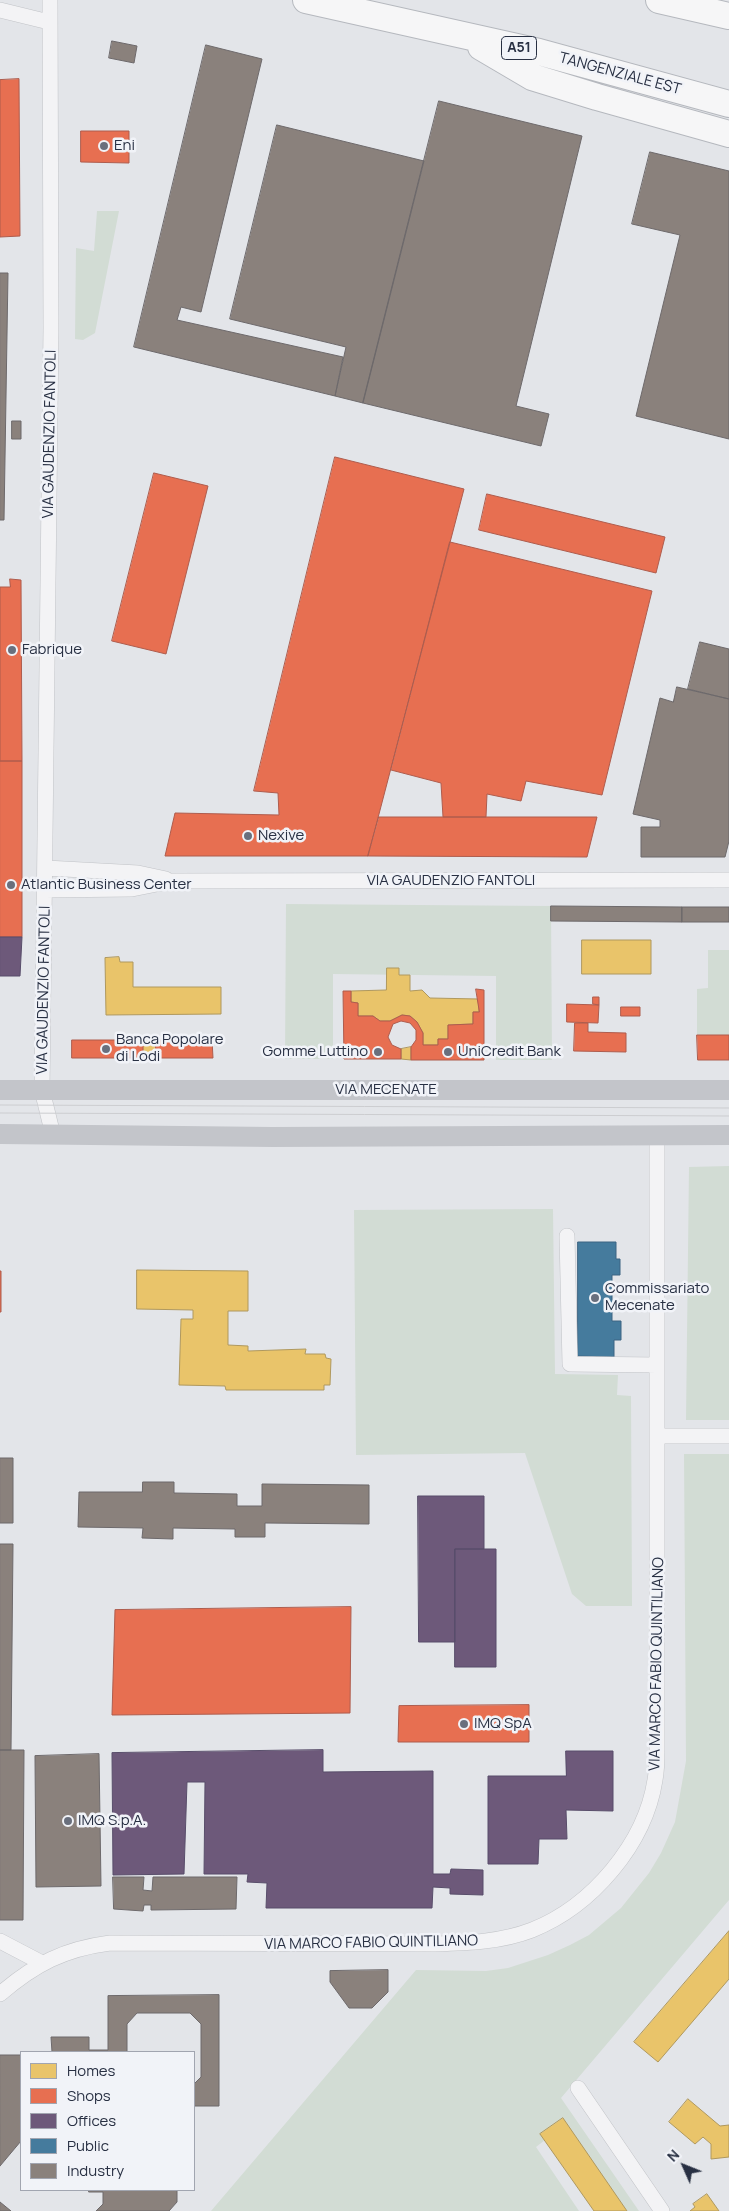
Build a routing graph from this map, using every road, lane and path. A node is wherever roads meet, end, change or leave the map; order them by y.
1 (50, 0) edge
2 (306, 0) edge
3 (659, 0) edge
4 (0, 10) edge
5 (729, 16) edge
6 (49, 22) junction
7 (461, 35) junction
8 (729, 104) edge
9 (729, 134) edge
10 (46, 868) junction
11 (729, 880) edge
12 (172, 881) junction
13 (45, 890) junction
14 (0, 1090) edge
15 (42, 1090) junction
16 (729, 1090) edge
17 (0, 1134) edge
18 (657, 1134) junction
19 (53, 1135) junction
20 (729, 1135) edge
21 (567, 1236) dead end
22 (657, 1364) junction
23 (657, 1436) junction
24 (729, 1436) edge
25 (0, 1941) edge
26 (42, 1963) junction
27 (0, 1994) edge
28 (578, 2088) dead end
29 (662, 2211) edge

1 - 6 street, VIA GAUDENZIO FANTOLI
2 - 7 highway, TANGENZIALE EST / A51
3 - 5 highway
4 - 6 street
6 - 10 street, VIA GAUDENZIO FANTOLI
7 - 8 highway, TANGENZIALE EST / A51
7 - 9 highway
10 - 12 street, VIA GAUDENZIO FANTOLI
10 - 13 street, VIA GAUDENZIO FANTOLI
11 - 12 street, VIA GAUDENZIO FANTOLI
12 - 13 street, VIA GAUDENZIO FANTOLI
13 - 15 street, VIA GAUDENZIO FANTOLI
14 - 15 main road, VIA MECENATE
15 - 16 main road, VIA MECENATE
15 - 19 street
17 - 19 main road
18 - 19 main road
18 - 20 main road
18 - 22 street, VIA MARCO FABIO QUINTILIANO
21 - 22 street
22 - 23 street, VIA MARCO FABIO QUINTILIANO
23 - 24 street
23 - 26 street, VIA MARCO FABIO QUINTILIANO
25 - 26 street
26 - 27 street, VIA MARCO FABIO QUINTILIANO
28 - 29 street

